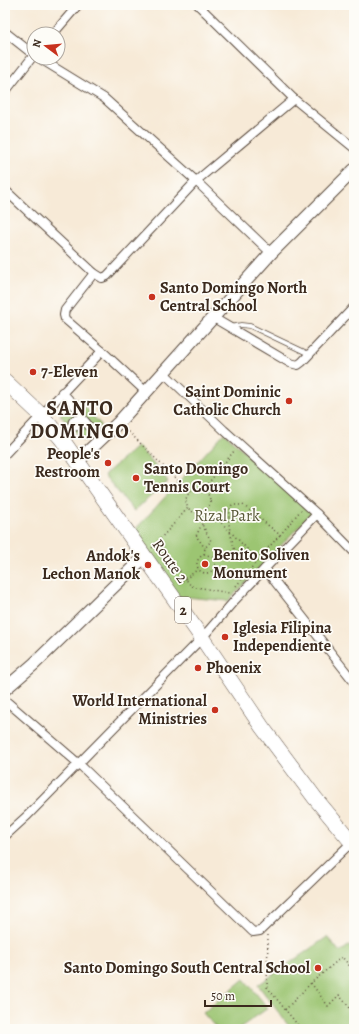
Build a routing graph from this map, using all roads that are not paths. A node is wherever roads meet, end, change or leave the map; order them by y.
1 (78, 5) edge
2 (198, 5) edge
3 (60, 26) edge
4 (5, 32) edge
5 (26, 49) edge
6 (26, 65) edge
7 (52, 66) edge
8 (5, 92) edge
9 (294, 99) junction
10 (354, 148) edge
11 (354, 170) edge
12 (196, 181) junction
13 (5, 190) edge
14 (271, 253) junction
15 (94, 273) junction
16 (354, 307) edge
17 (212, 317) junction
18 (230, 327) junction
19 (102, 351) junction
20 (309, 354) junction
21 (163, 372) junction
22 (5, 381) edge
23 (145, 391) junction
24 (61, 393) junction
25 (41, 416) junction
26 (80, 418) junction
27 (60, 436) junction
28 (102, 438) junction
29 (5, 454) edge
30 (78, 461) junction
31 (317, 514) junction
32 (354, 552) edge
33 (144, 556) junction
34 (264, 569) junction
35 (202, 638) junction
36 (354, 682) edge
37 (5, 689) edge
38 (5, 700) edge
39 (78, 764) junction
40 (5, 836) edge
41 (353, 843) edge

1 - 3 street
2 - 9 street
4 - 5 street
6 - 8 street
7 - 12 street
9 - 10 street
9 - 12 street
11 - 14 street
12 - 14 street
12 - 15 street
13 - 15 street
14 - 17 street
15 - 19 street
16 - 20 street
17 - 18 street
17 - 21 street
18 - 20 lane
18 - 20 street
19 - 23 street
19 - 24 street
21 - 23 street
21 - 31 street
22 - 25 highway, Route 2 / 2
23 - 28 street
24 - 25 street
24 - 26 street
25 - 27 highway, Route 2 / 2
25 - 29 street
26 - 27 street
26 - 28 street
27 - 30 highway, Route 2 / 2
28 - 30 street
30 - 33 highway, Route 2 / 2
31 - 32 street
31 - 34 street
33 - 35 highway, Route 2 / 2
33 - 37 street
34 - 35 street
34 - 36 street
35 - 39 street
35 - 41 highway, Route 2 / 2
38 - 39 street
39 - 40 street
39 - 41 street

